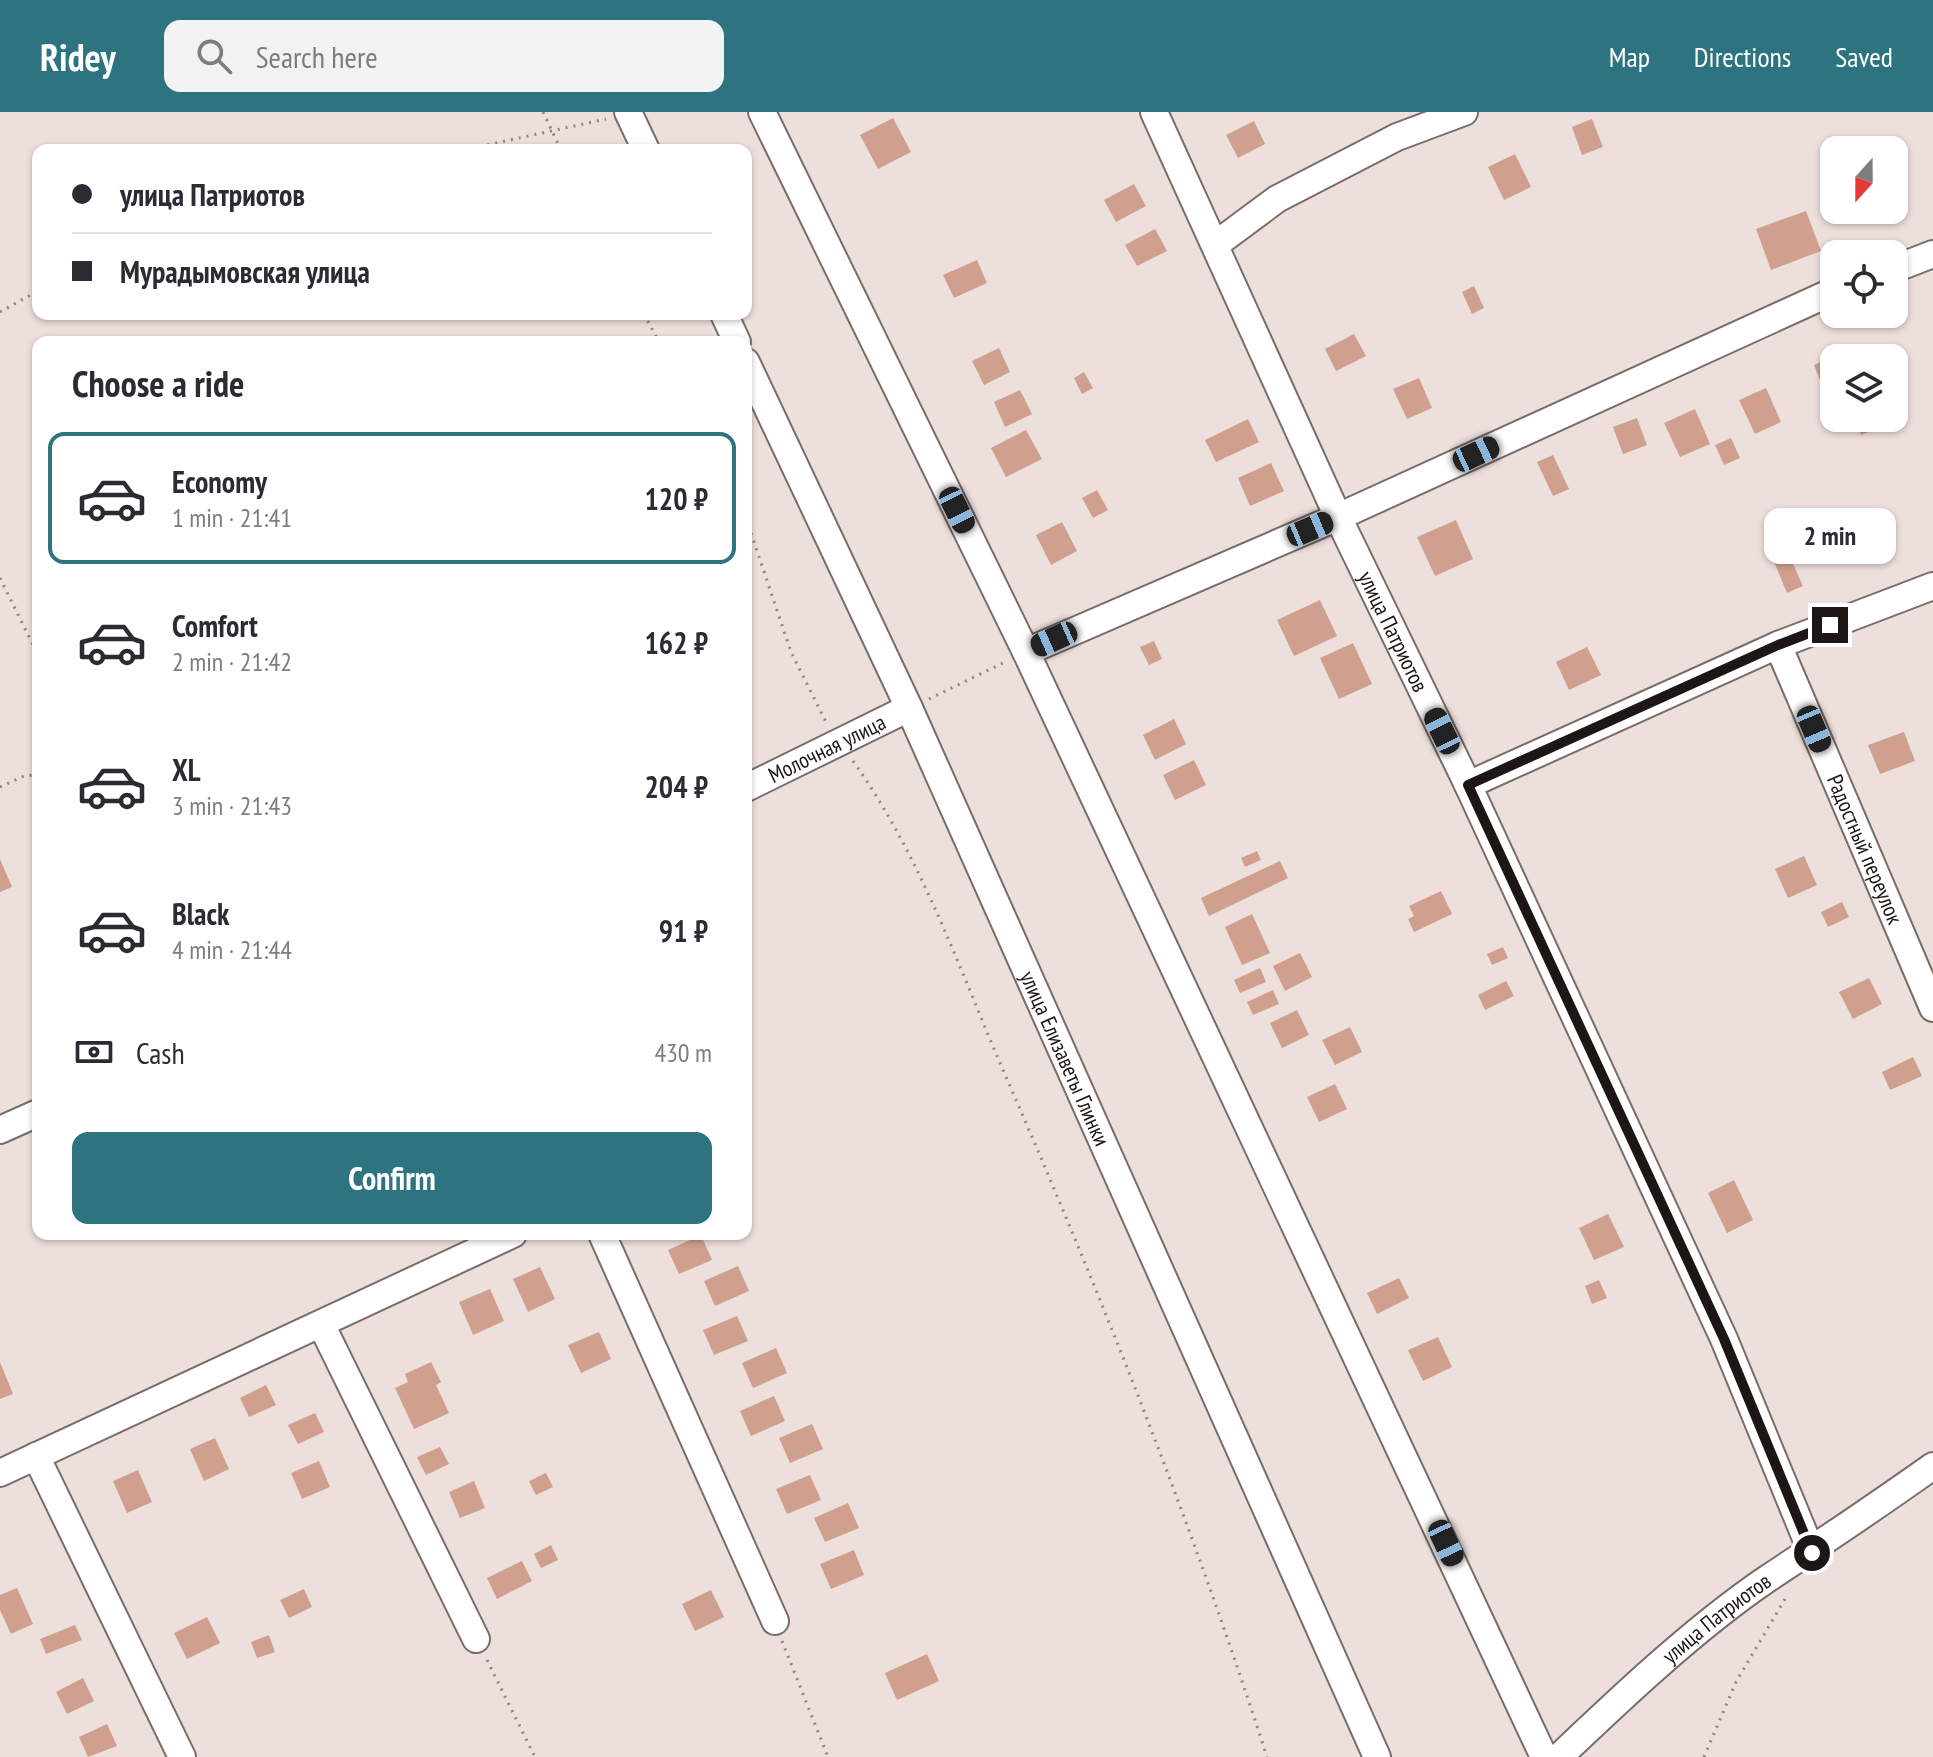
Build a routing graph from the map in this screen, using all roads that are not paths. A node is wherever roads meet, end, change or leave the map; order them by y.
1 (762, 112) edge
2 (1154, 112) edge
3 (1464, 112) edge
4 (629, 113) edge
5 (643, 144) edge
6 (1215, 245) junction
7 (1933, 254) edge
8 (1908, 264) edge
9 (1820, 297) edge
10 (752, 375) edge
11 (1338, 517) junction
12 (1933, 586) edge
13 (1778, 645) junction
14 (1026, 652) junction
15 (909, 708) junction
16 (752, 785) edge
17 (1468, 785) junction
18 (1933, 1008) edge
19 (32, 1116) edge
20 (0, 1130) edge
21 (500, 1240) edge
22 (605, 1240) edge
23 (321, 1324) junction
24 (36, 1456) junction
25 (1933, 1466) edge
26 (0, 1473) edge
27 (1812, 1553) junction
28 (775, 1621) road end
29 (476, 1639) road end
30 (182, 1757) edge
31 (1377, 1757) edge
32 (1544, 1757) edge
33 (1559, 1757) edge

1 - 14 street
2 - 6 street, улица Патриотов
3 - 6 street
4 - 5 street
6 - 11 street, улица Патриотов
7 - 8 street
9 - 11 street
10 - 15 street, улица Елизаветы Глинки
11 - 14 street
11 - 17 street, улица Патриотов
12 - 13 street
13 - 17 street
13 - 18 street, Радостный переулок
14 - 32 street
15 - 16 street, Молочная улица
15 - 31 street, улица Елизаветы Глинки
17 - 27 street, улица Патриотов
19 - 20 street
21 - 23 street
22 - 28 street
23 - 24 street
23 - 29 street
24 - 26 street
24 - 30 street
25 - 27 street
27 - 33 street, улица Патриотов

